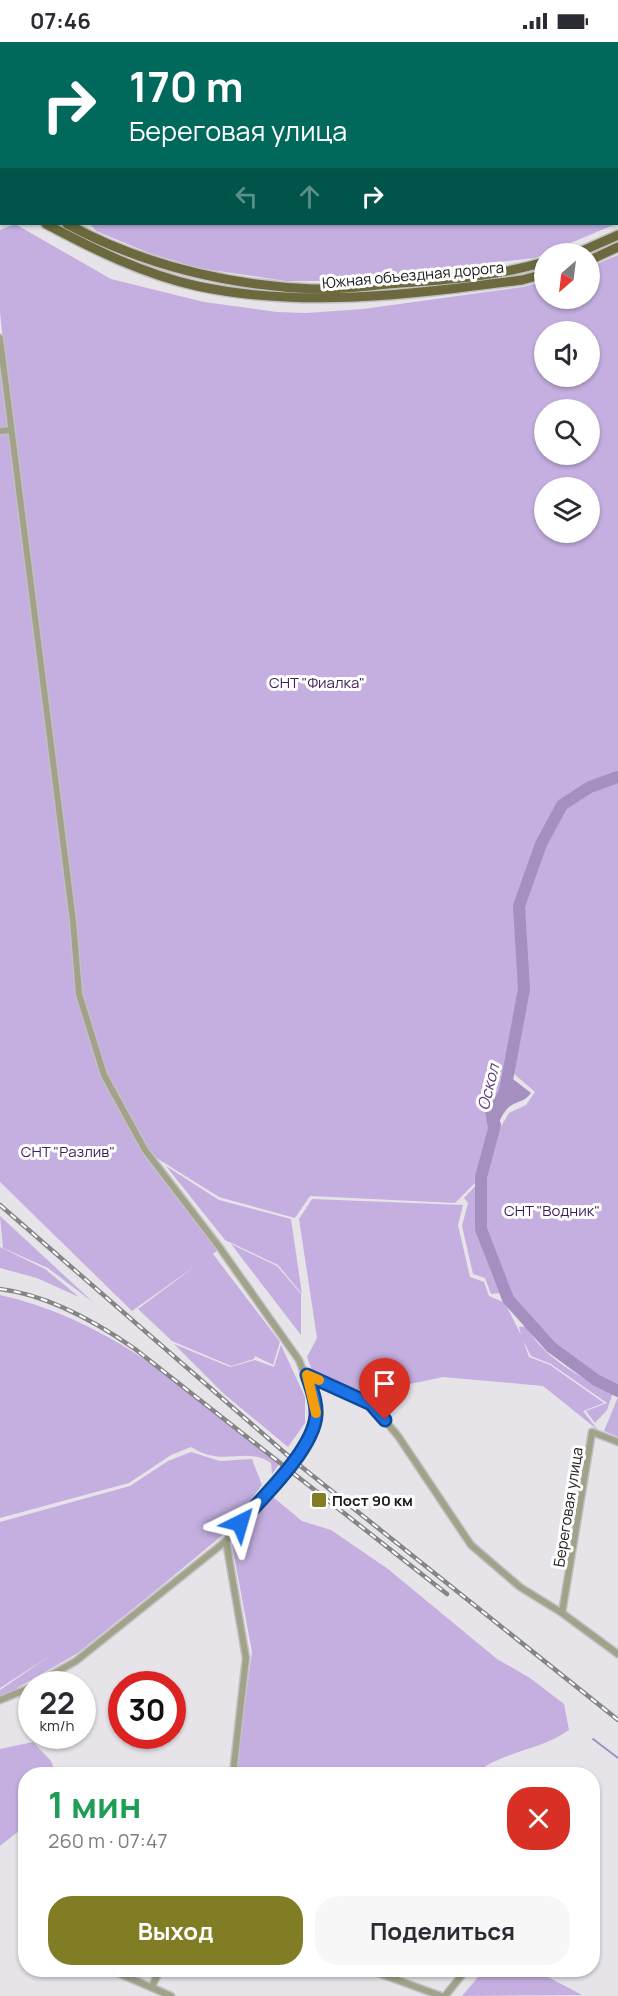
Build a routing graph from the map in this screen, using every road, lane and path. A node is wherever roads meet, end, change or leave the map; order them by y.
1 (48, 225) edge
2 (70, 225) edge
3 (618, 235) edge
4 (600, 243) edge
5 (618, 247) edge
6 (600, 255) edge
7 (534, 265) edge
8 (534, 276) edge
9 (0, 338) edge
10 (10, 430) junction
11 (0, 431) edge
12 (307, 1375) junction
13 (618, 1442) edge
14 (226, 1540) junction
15 (562, 1613) junction
16 (618, 1654) edge
17 (58, 1671) edge
18 (18, 1692) edge
19 (0, 1700) edge
20 (234, 1767) edge
21 (129, 1977) edge
22 (156, 1977) edge
23 (389, 1977) edge
24 (460, 1977) edge
25 (152, 1986) junction
26 (171, 1996) edge
27 (441, 1996) edge
28 (445, 1996) edge

1 - 8 main road, Южная объездная дорога
2 - 7 main road, Южная объездная дорога
3 - 4 main road
5 - 6 main road
9 - 10 street
10 - 11 street
10 - 12 street
12 - 14 street
12 - 15 street
13 - 15 street, Береговая улица
14 - 17 street
14 - 20 street
15 - 16 street
18 - 19 street
21 - 25 street
22 - 25 street
23 - 27 street
24 - 28 street
25 - 26 street

